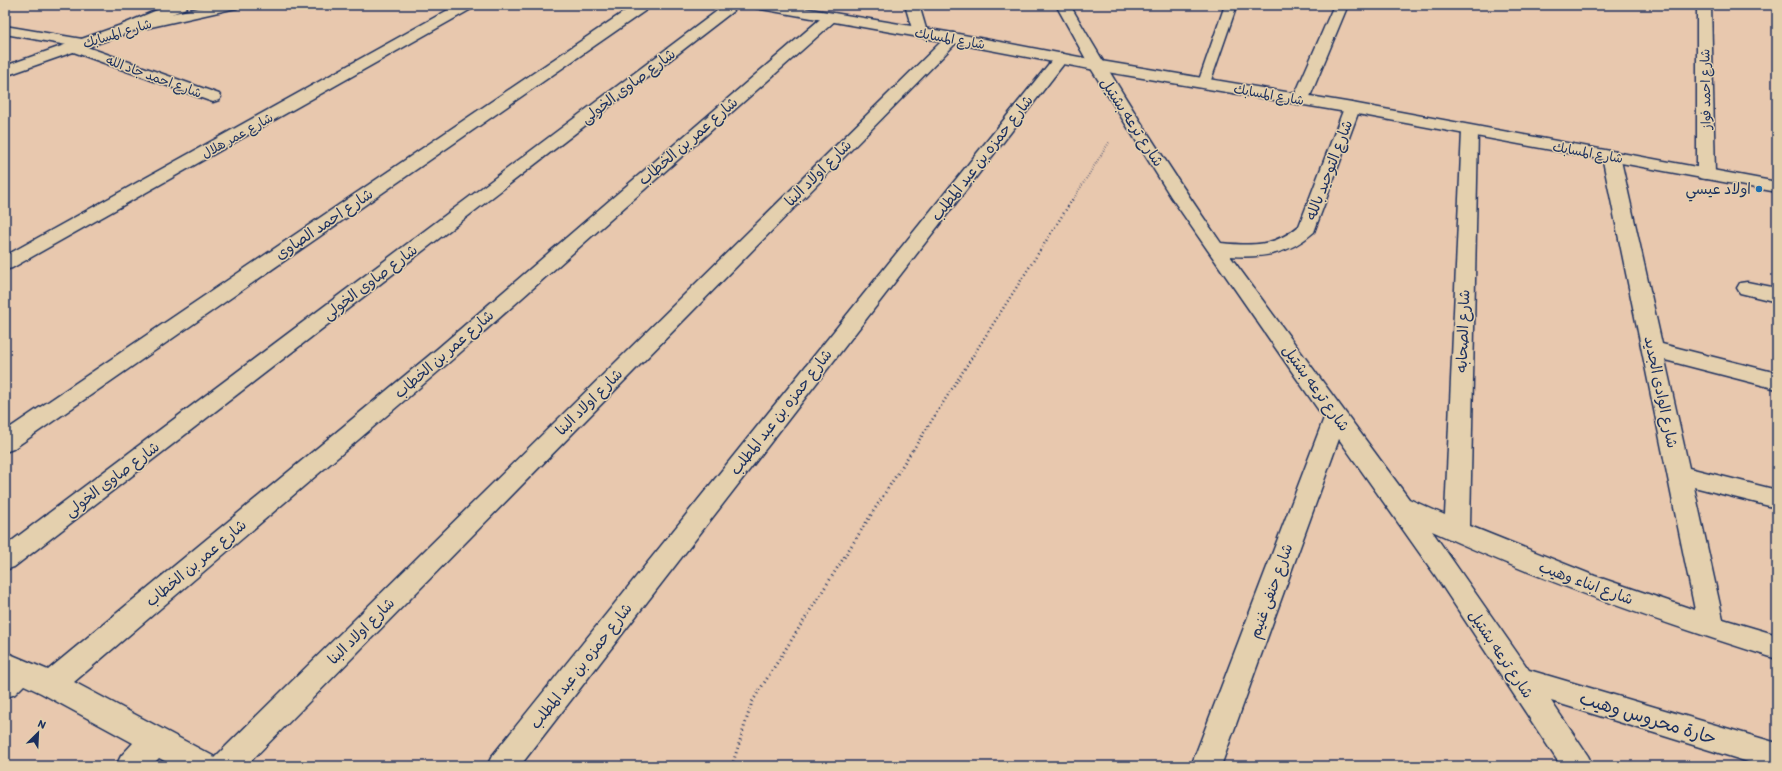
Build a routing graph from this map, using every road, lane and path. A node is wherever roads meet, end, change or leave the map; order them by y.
1 (181, 5) edge
2 (232, 5) edge
3 (468, 5) edge
4 (644, 5) edge
5 (734, 5) edge
6 (761, 5) edge
7 (912, 5) edge
8 (1063, 5) edge
9 (1230, 5) edge
10 (1341, 5) edge
11 (1704, 5) edge
12 (783, 7) edge
13 (831, 17) junction
14 (129, 27) junction
15 (5, 30) edge
16 (920, 32) junction
17 (953, 38) junction
18 (78, 45) junction
19 (1061, 58) junction
20 (1095, 65) junction
21 (5, 71) edge
22 (1204, 83) junction
23 (213, 97) dead end
24 (1301, 99) junction
25 (1352, 108) junction
26 (1127, 116) junction
27 (1470, 130) junction
28 (1611, 156) junction
29 (1706, 174) junction
30 (1777, 187) edge
31 (1215, 248) junction
32 (5, 264) edge
33 (1747, 288) dead end
34 (1777, 295) edge
35 (1652, 349) junction
36 (1777, 381) edge
37 (1336, 417) junction
38 (5, 443) edge
39 (1679, 474) junction
40 (1777, 499) edge
41 (1400, 506) junction
42 (1457, 532) junction
43 (5, 560) edge
44 (1712, 628) junction
45 (1777, 647) edge
46 (10, 673) edge
47 (1518, 679) junction
48 (50, 684) junction
49 (156, 741) junction
50 (1777, 757) edge
51 (131, 766) edge
52 (203, 766) edge
53 (226, 766) edge
54 (502, 766) edge
55 (732, 766) edge
56 (1206, 766) edge
57 (1578, 766) edge

1 - 14 street
2 - 14 street, شارع المسابك
3 - 32 street, شارع عمر هلال
4 - 38 street, شارع احمد الصاوى
5 - 43 street, شارع صاوى الخولى
6 - 12 street, شارع المسابك
7 - 16 street
8 - 20 street, شارع ترعه بشتيل
9 - 22 lane
10 - 24 street
11 - 29 street, شارع احمد فواز
12 - 13 street, شارع المسابك
13 - 16 street, شارع المسابك
13 - 48 street, شارع عمر بن الخطاب
14 - 18 street, شارع المسابك
15 - 18 street, شارع احمد جاد الله
16 - 17 street, شارع المسابك
17 - 19 street, شارع المسابك
17 - 53 street, شارع اولاد البنا
18 - 21 street, شارع المسابك
18 - 23 street, شارع احمد جاد الله
19 - 20 street, شارع المسابك
19 - 54 street, شارع حمزه بن عبد المطلب
20 - 22 street, شارع المسابك
20 - 26 street, شارع ترعه بشتيل
22 - 24 street, شارع المسابك
24 - 25 street, شارع المسابك
25 - 27 street, شارع المسابك
25 - 31 street, شارع التوحيد بالله
26 - 31 street, شارع ترعه بشتيل
26 - 55 path
27 - 28 street, شارع المسابك
27 - 42 street, شارع الصحابه
28 - 29 street, شارع المسابك
28 - 35 street, شارع الوادى الجديد
29 - 30 street, شارع المسابك
31 - 37 street, شارع ترعه بشتيل
33 - 34 street
35 - 36 street
35 - 39 street, شارع الوادى الجديد
37 - 41 street, شارع ترعه بشتيل
37 - 56 street, شارع حنفى غنيم
39 - 40 street
39 - 44 street, شارع الوادى الجديد
41 - 42 street, شارع ابناء وهيب
41 - 47 street, شارع ترعه بشتيل
42 - 44 street, شارع ابناء وهيب
44 - 45 street, شارع ابناء وهيب
46 - 48 street
47 - 50 street, حارة محروس وهيب
47 - 57 street, شارع ترعه بشتيل
48 - 49 street
49 - 51 street
49 - 52 street

